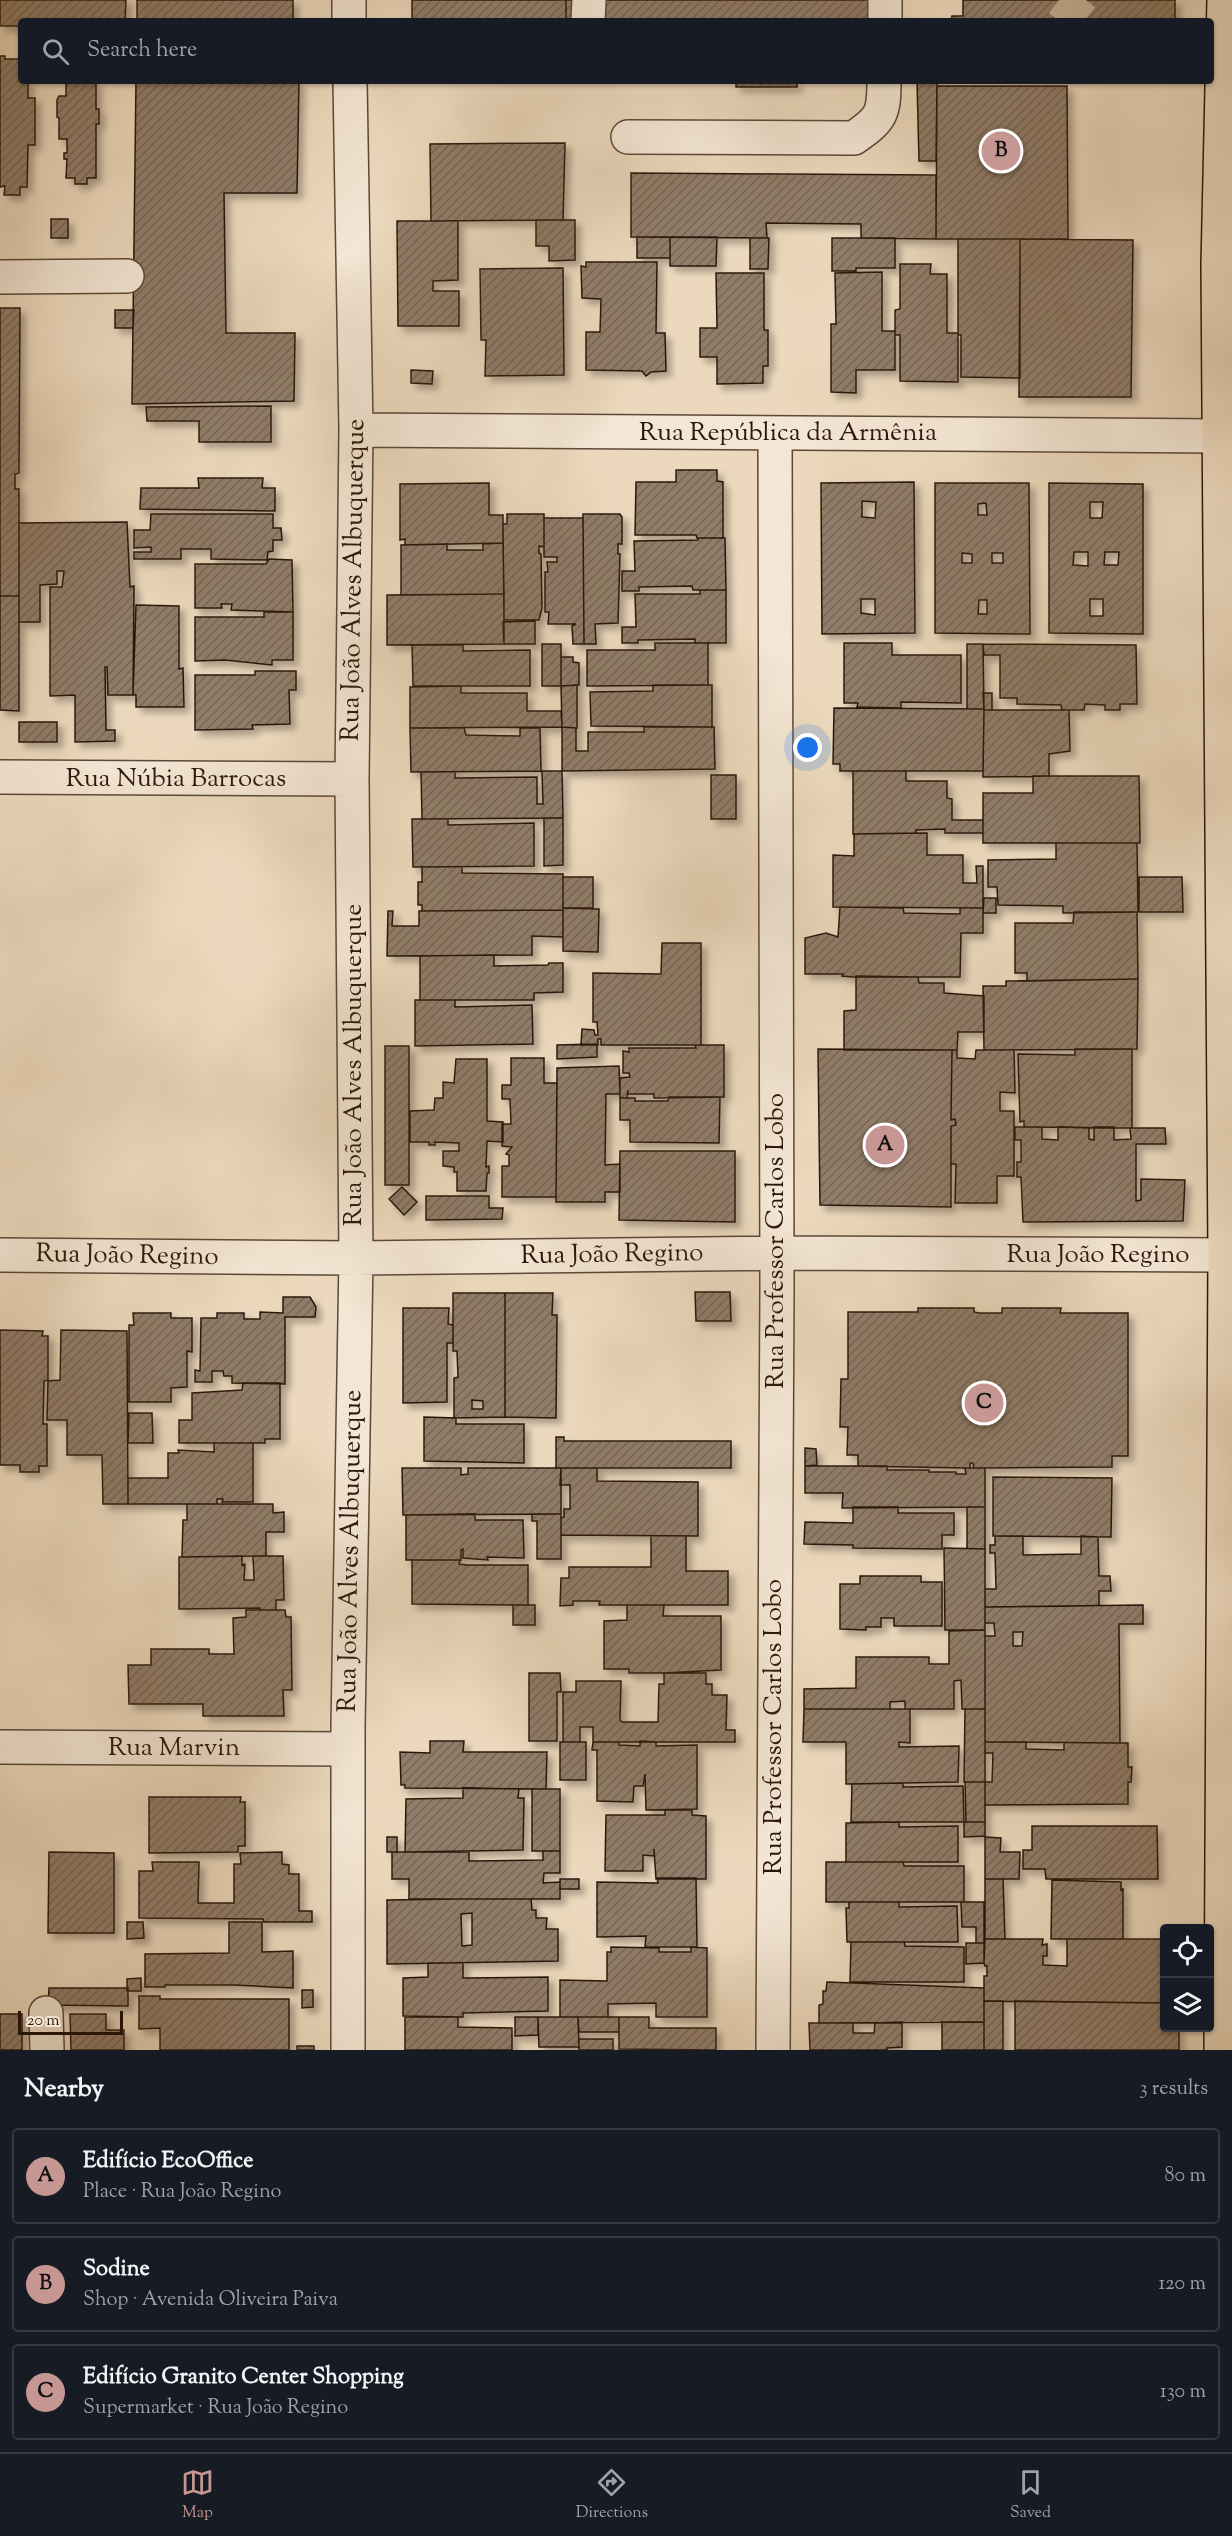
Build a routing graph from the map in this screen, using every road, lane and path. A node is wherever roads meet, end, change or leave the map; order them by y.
1 (349, 0) edge
2 (885, 0) edge
3 (1224, 0) edge
4 (349, 18) edge
5 (885, 18) edge
6 (1217, 33) edge
7 (350, 84) edge
8 (884, 84) edge
9 (628, 137) dead end
10 (127, 276) dead end
11 (0, 277) edge
12 (356, 430) junction
13 (775, 433) junction
14 (1219, 436) junction
15 (0, 777) edge
16 (352, 779) junction
17 (777, 1253) junction
18 (0, 1255) edge
19 (1225, 1255) junction
20 (356, 1258) junction
21 (0, 1747) edge
22 (347, 1749) junction
23 (46, 2013) dead end
24 (47, 2050) edge
25 (348, 2050) edge
26 (773, 2050) edge
27 (1221, 2050) edge

1 - 4 street
2 - 5 street
3 - 6 main road
6 - 14 main road
7 - 12 street, Rua João Alves Albuquerque
8 - 9 street
10 - 11 street
12 - 13 street, Rua República da Armênia
12 - 16 street, Rua João Alves Albuquerque
13 - 14 street, Rua República da Armênia
13 - 17 street, Rua Professor Carlos Lobo
14 - 19 main road
15 - 16 street, Rua Núbia Barrocas
16 - 20 street, Rua João Alves Albuquerque
17 - 19 street, Rua João Regino
17 - 20 street, Rua João Regino
17 - 26 street, Rua Professor Carlos Lobo
18 - 20 street, Rua João Regino
19 - 27 main road
20 - 22 street, Rua João Alves Albuquerque
21 - 22 street, Rua Marvin
22 - 25 street, Rua João Alves Albuquerque
23 - 24 street

